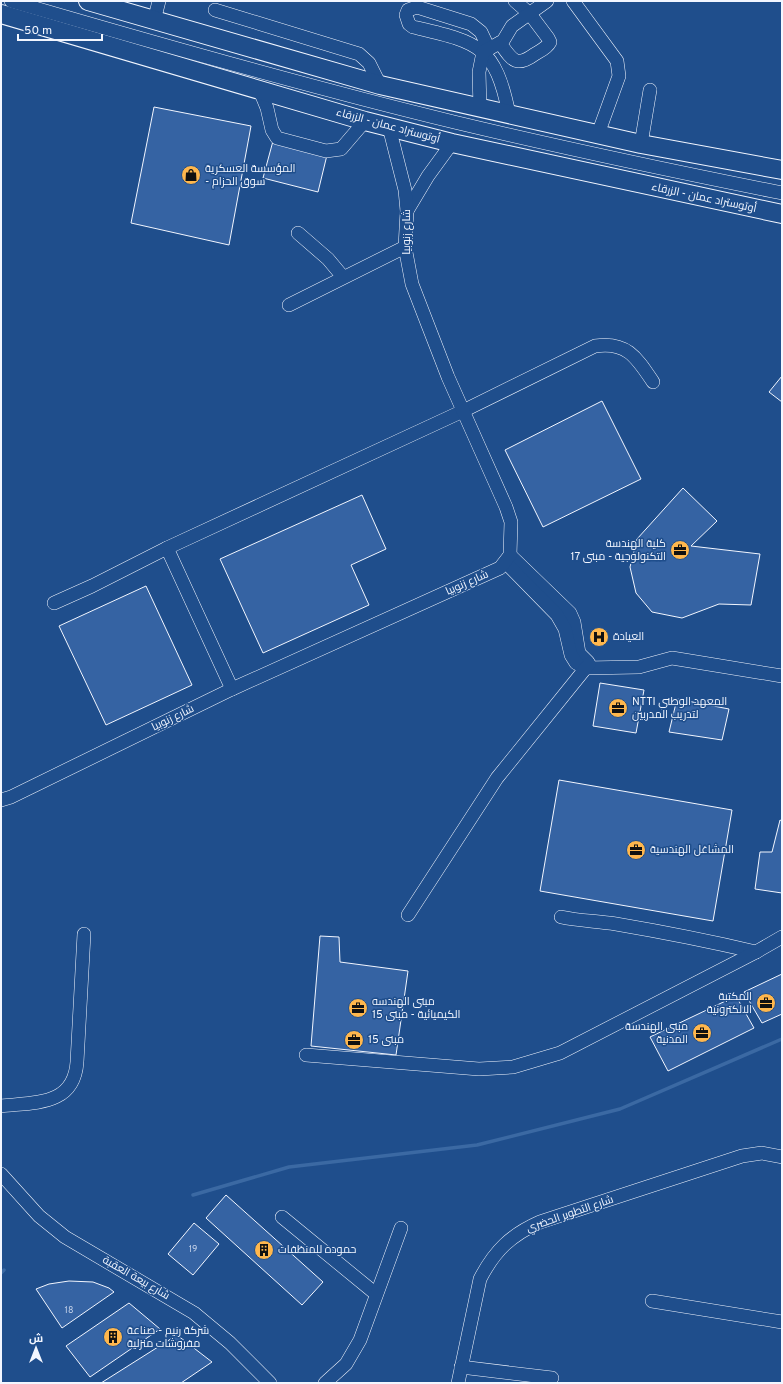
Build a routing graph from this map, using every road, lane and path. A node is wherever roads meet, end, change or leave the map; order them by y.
1 (11, 1) edge
2 (29, 1) edge
3 (88, 1) edge
4 (159, 1) edge
5 (515, 1) edge
6 (548, 1) edge
7 (573, 1) edge
8 (215, 10) dead end
9 (1, 14) edge
10 (530, 14) junction
11 (154, 21) junction
12 (491, 48) junction
13 (380, 85) junction
14 (650, 90) dead end
15 (260, 91) junction
16 (480, 108) junction
17 (509, 114) junction
18 (365, 121) junction
19 (389, 127) junction
20 (598, 134) junction
21 (452, 143) junction
22 (641, 144) junction
23 (782, 170) edge
24 (782, 187) edge
25 (782, 193) edge
26 (407, 211) junction
27 (782, 214) edge
28 (298, 233) dead end
29 (405, 247) junction
30 (343, 277) junction
31 (289, 305) dead end
32 (653, 382) dead end
33 (463, 411) junction
34 (167, 548) junction
35 (508, 559) junction
36 (54, 603) dead end
37 (590, 667) junction
38 (782, 676) edge
39 (232, 689) junction
40 (6, 799) edge
41 (1, 805) edge
42 (408, 915) dead end
43 (561, 917) dead end
44 (84, 934) dead end
45 (782, 937) edge
46 (756, 952) junction
47 (306, 1055) dead end
48 (1, 1106) edge
49 (782, 1156) edge
50 (1, 1174) edge
51 (282, 1217) dead end
52 (401, 1228) dead end
53 (376, 1294) junction
54 (652, 1301) dead end
55 (782, 1322) edge
56 (461, 1367) junction
57 (552, 1378) dead end
58 (270, 1383) edge
59 (325, 1383) edge
60 (458, 1383) edge

1 - 25 street
2 - 24 street
3 - 11 highway
4 - 11 street
5 - 10 street
6 - 10 street
7 - 20 street
8 - 13 street
9 - 15 highway, أوتوستراد عمان - الزرقاء
10 - 12 street
10 - 12 street
11 - 13 highway
12 - 12 street
12 - 16 street
12 - 17 street
13 - 16 highway
14 - 22 street
15 - 18 highway, أوتوستراد عمان - الزرقاء
15 - 18 street
16 - 17 highway
17 - 20 highway
18 - 19 highway, أوتوستراد عمان - الزرقاء
19 - 21 highway, أوتوستراد عمان - الزرقاء
19 - 26 street, شارع زنوبيا
20 - 22 highway
21 - 26 street
21 - 27 highway, أوتوستراد عمان - الزرقاء
22 - 23 highway
26 - 29 street, شارع زنوبيا
28 - 30 street
29 - 30 street
29 - 33 street, شارع زنوبيا
30 - 31 street
32 - 33 street
33 - 34 street
33 - 35 street, شارع زنوبيا
34 - 36 street
34 - 39 street
35 - 37 street
35 - 39 street, شارع زنوبيا
37 - 38 street
37 - 42 street
39 - 40 street, شارع زنوبيا
40 - 41 street, شارع زنوبيا
43 - 46 street
44 - 48 street
45 - 46 street
46 - 47 street
49 - 56 street, شارع التطوير الحضري
50 - 58 street, شارع بيعة العقبة
51 - 53 street
52 - 53 street
53 - 59 street
54 - 55 street
56 - 57 street
56 - 60 street, شارع التطوير الحضري

